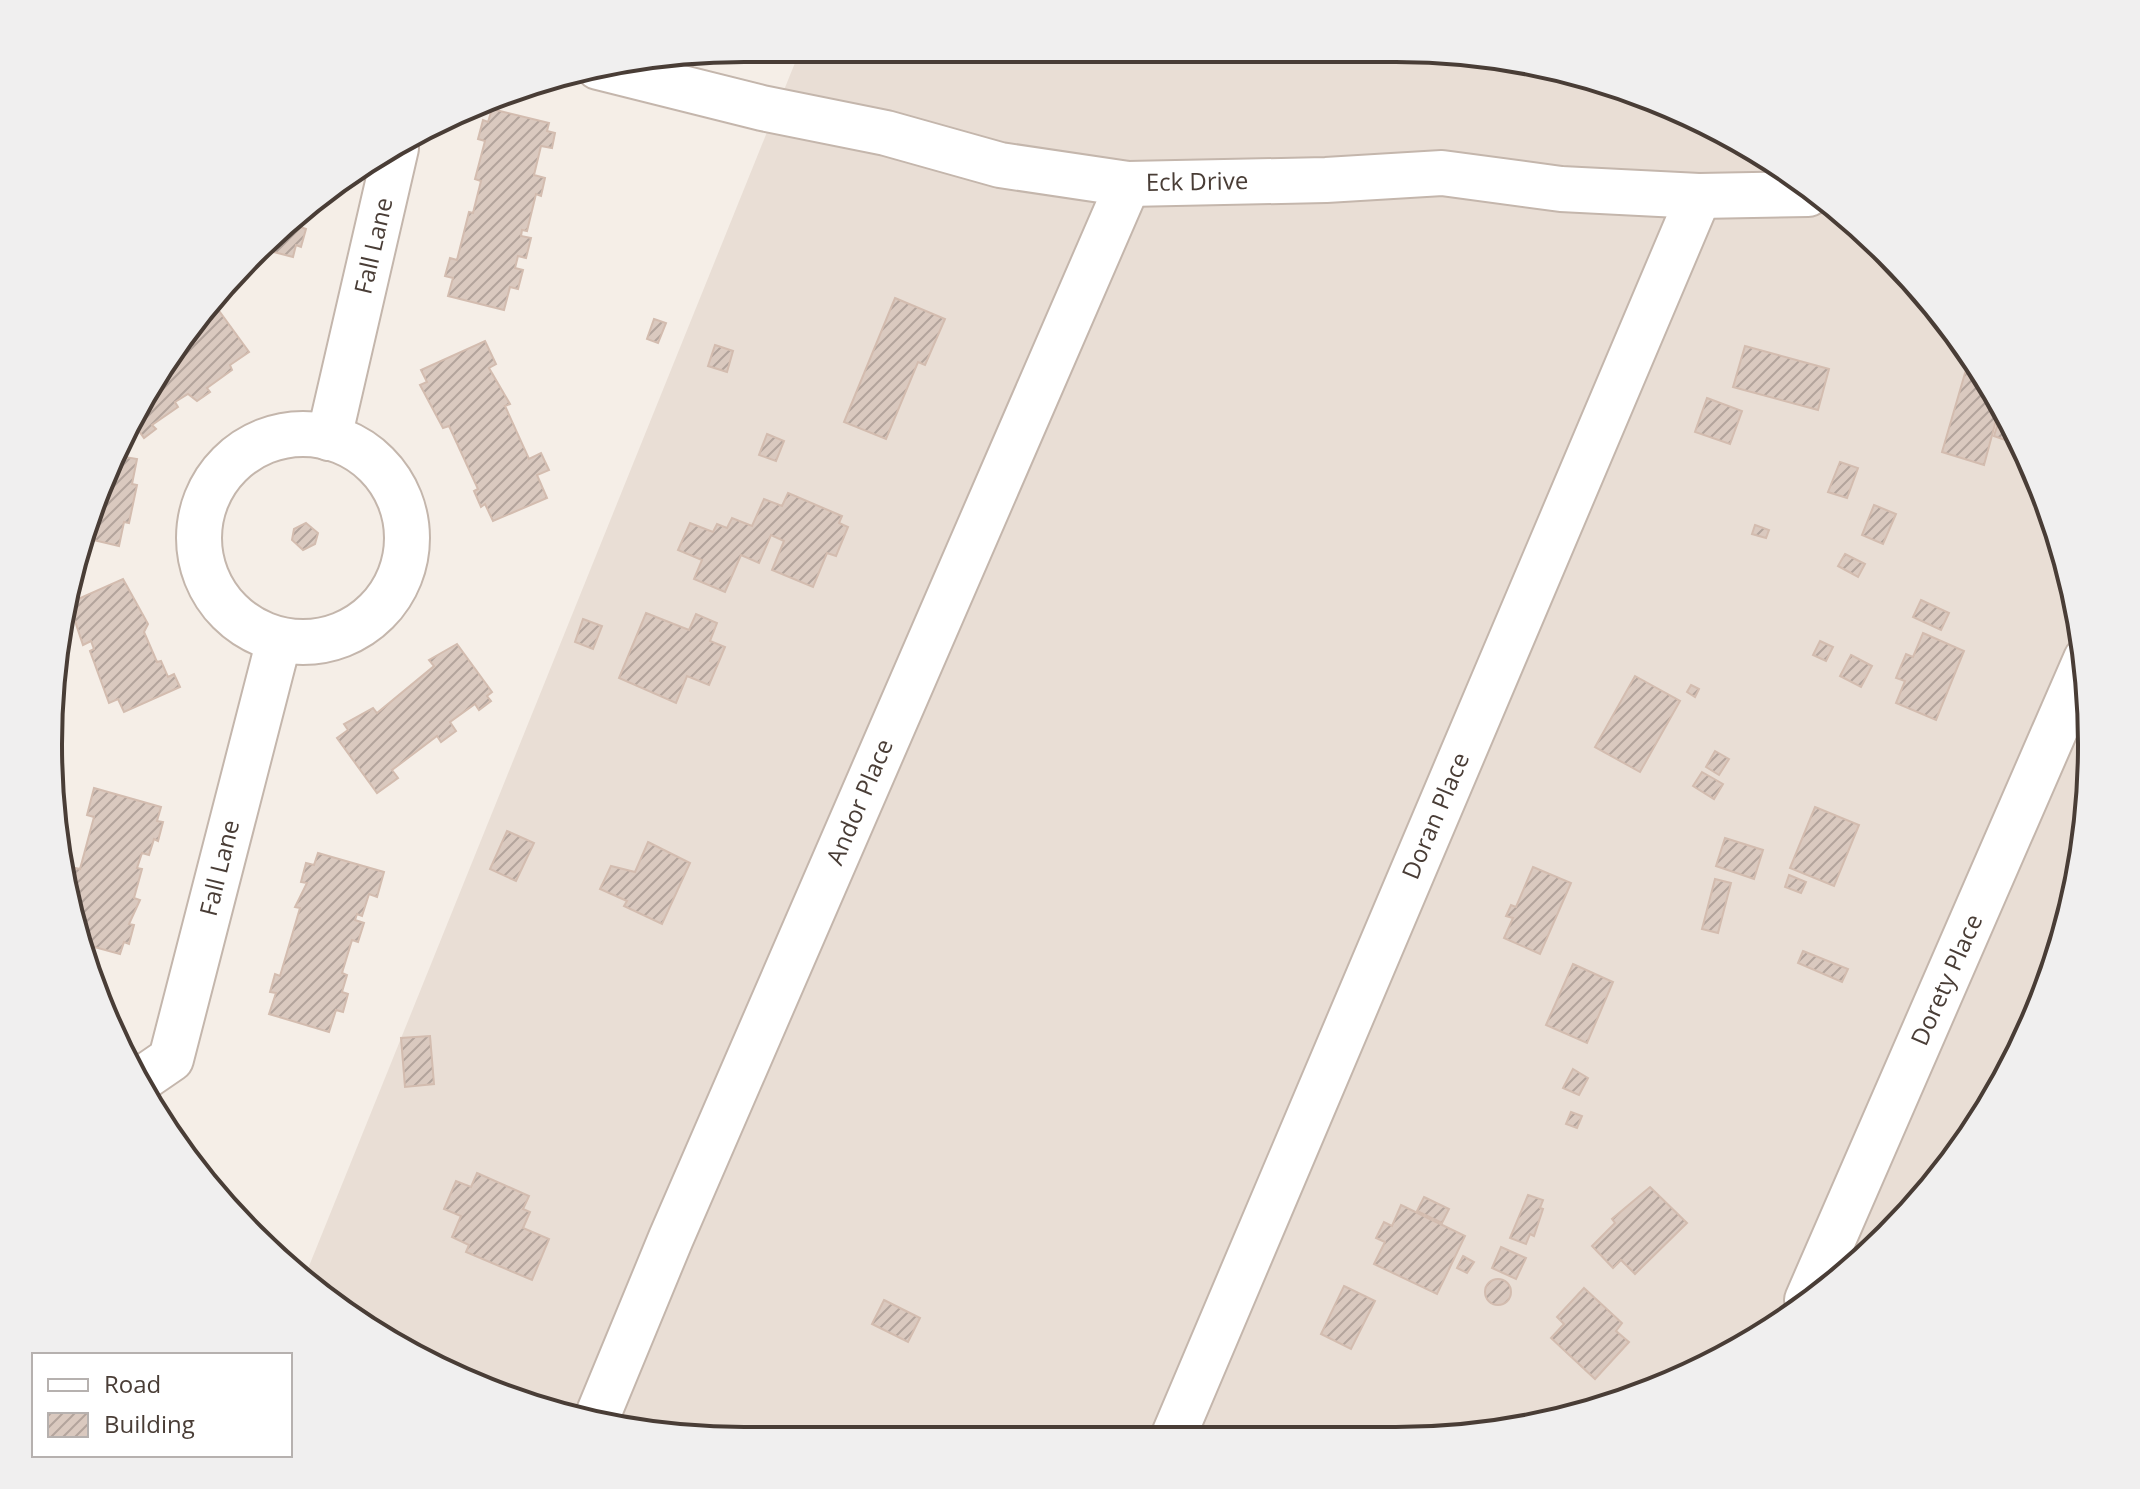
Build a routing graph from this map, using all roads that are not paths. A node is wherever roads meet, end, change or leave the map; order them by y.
1 (623, 73) edge
2 (393, 159) edge
3 (1128, 184) junction
4 (1799, 194) edge
5 (1699, 196) junction
6 (329, 438) junction
7 (279, 640) junction
8 (2075, 684) edge
9 (147, 1075) edge
10 (1814, 1283) edge
11 (599, 1411) edge
12 (1177, 1427) edge

1 - 3 street, Eck Drive
2 - 6 street, Fall Lane
3 - 5 street, Eck Drive
3 - 11 street, Andor Place
4 - 5 street, Eck Drive
5 - 12 street, Doran Place
6 - 7 street
6 - 7 street
7 - 9 street, Fall Lane
8 - 10 street, Dorety Place

